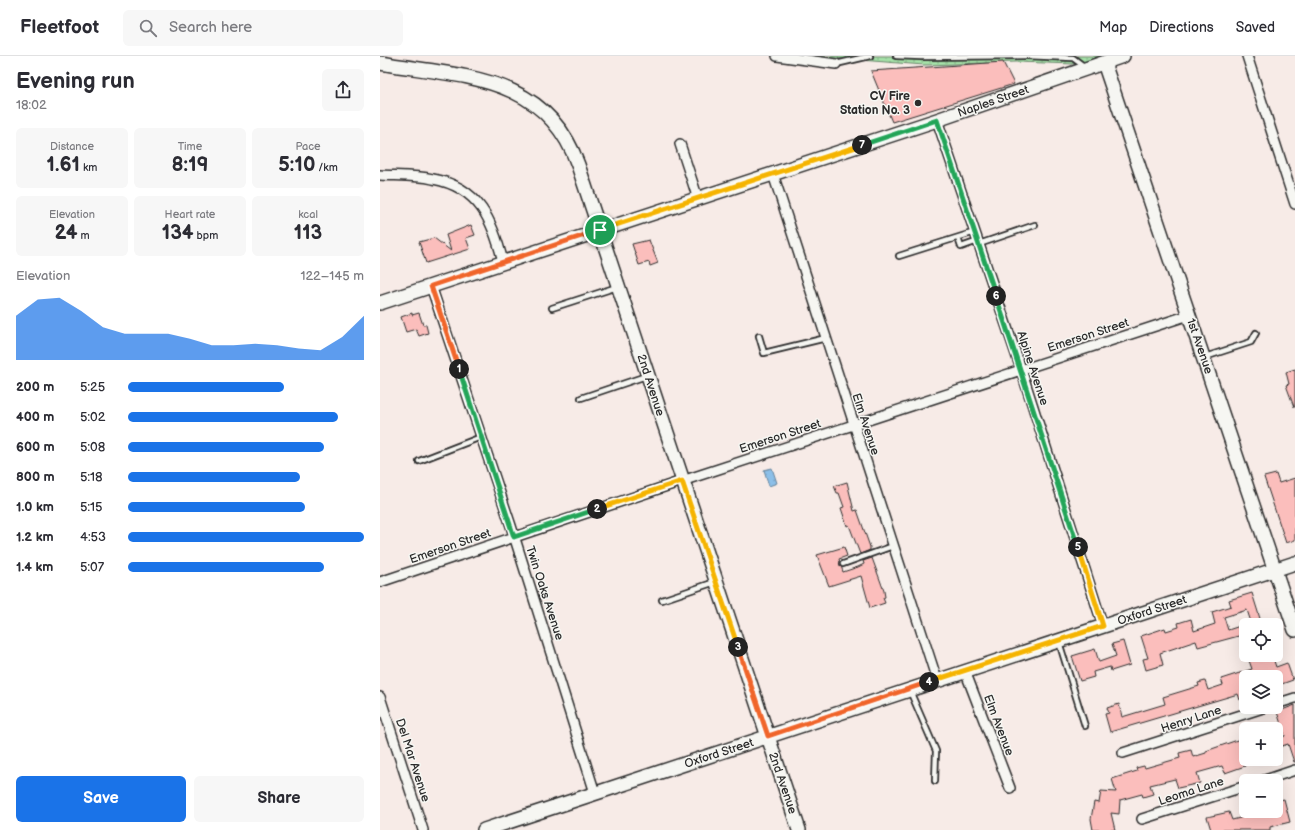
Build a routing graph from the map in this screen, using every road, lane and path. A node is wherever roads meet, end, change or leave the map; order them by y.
1 (777, 56) edge
2 (870, 56) edge
3 (896, 56) edge
4 (1026, 56) edge
5 (1124, 56) edge
6 (1247, 56) edge
7 (380, 63) edge
8 (1104, 63) junction
9 (836, 64) joint
10 (1087, 68) junction
11 (937, 120) junction
12 (680, 144) dead end
13 (773, 174) junction
14 (380, 175) edge
15 (698, 199) junction
16 (1295, 204) edge
17 (1035, 225) dead end
18 (600, 230) junction
19 (958, 238) junction
20 (977, 239) junction
21 (900, 256) dead end
22 (503, 262) junction
23 (431, 286) junction
24 (618, 286) junction
25 (380, 303) edge
26 (552, 308) dead end
27 (1189, 315) junction
28 (1256, 333) dead end
29 (758, 336) dead end
30 (826, 338) junction
31 (1204, 358) junction
32 (1021, 370) junction
33 (648, 375) junction
34 (581, 398) dead end
35 (853, 425) junction
36 (482, 437) junction
37 (419, 461) dead end
38 (682, 481) junction
39 (514, 537) junction
40 (893, 546) junction
41 (1295, 563) edge
42 (843, 564) dead end
43 (1276, 569) junction
44 (380, 582) edge
45 (716, 582) junction
46 (662, 600) dead end
47 (1103, 626) junction
48 (1295, 630) edge
49 (1058, 640) junction
50 (965, 671) junction
51 (937, 680) junction
52 (909, 689) junction
53 (380, 697) edge
54 (1295, 698) edge
55 (1283, 702) edge
56 (1244, 714) edge
57 (384, 721) edge
58 (1085, 726) dead end
59 (768, 736) junction
60 (1123, 753) dead end
61 (1295, 770) edge
62 (1283, 774) edge
63 (935, 781) dead end
64 (1010, 788) dead end
65 (1239, 788) edge
66 (595, 793) junction
67 (1142, 819) dead end
68 (423, 830) edge
69 (484, 830) edge
70 (799, 830) edge

1 - 9 street
2 - 9 lane
3 - 4 lane
4 - 10 lane
5 - 8 street, Naples Street
6 - 16 street
7 - 18 street, 2nd Avenue
8 - 10 street, Naples Street
8 - 27 street, 1st Avenue
10 - 11 street, Naples Street
11 - 13 street, Naples Street
11 - 20 street, Alpine Avenue
12 - 15 street
13 - 15 street, Naples Street
13 - 30 street, Elm Avenue
14 - 22 street
15 - 18 street, Naples Street
17 - 20 lane
18 - 22 street, Naples Street
18 - 24 street, 2nd Avenue
19 - 20 lane
19 - 20 lane
19 - 21 lane
20 - 32 street, Alpine Avenue
22 - 23 street, Naples Street
23 - 25 street, Naples Street
23 - 36 street, Twin Oaks Avenue
24 - 26 lane
24 - 33 street, 2nd Avenue
27 - 31 street, 1st Avenue
27 - 32 street, Emerson Street
28 - 31 lane
29 - 30 lane
30 - 35 street, Elm Avenue
31 - 43 street, 1st Avenue
32 - 35 street, Emerson Street
32 - 47 street, Alpine Avenue
33 - 34 lane
33 - 38 street, 2nd Avenue
35 - 38 street, Emerson Street
35 - 40 street, Elm Avenue
36 - 37 lane
36 - 39 street, Twin Oaks Avenue
38 - 39 street, Emerson Street
38 - 45 street, 2nd Avenue
39 - 44 street, Emerson Street
39 - 66 street, Twin Oaks Avenue
40 - 42 lane
40 - 51 street, Elm Avenue
41 - 43 street, Oxford Street
43 - 47 street, Oxford Street
43 - 48 street, 1st Avenue
45 - 46 lane
45 - 59 street, 2nd Avenue
47 - 49 street, Oxford Street
49 - 50 street, Oxford Street
49 - 58 lane
50 - 51 street, Oxford Street
50 - 64 street, Elm Avenue
51 - 52 street, Oxford Street
52 - 59 street, Oxford Street
52 - 63 lane
53 - 57 street, Del Mar Avenue
54 - 55 street
56 - 60 street, Henry Lane
57 - 68 street, Del Mar Avenue
59 - 66 street, Oxford Street
59 - 70 street, 2nd Avenue
61 - 62 street
65 - 67 street, Leoma Lane
66 - 69 street, Oxford Street

